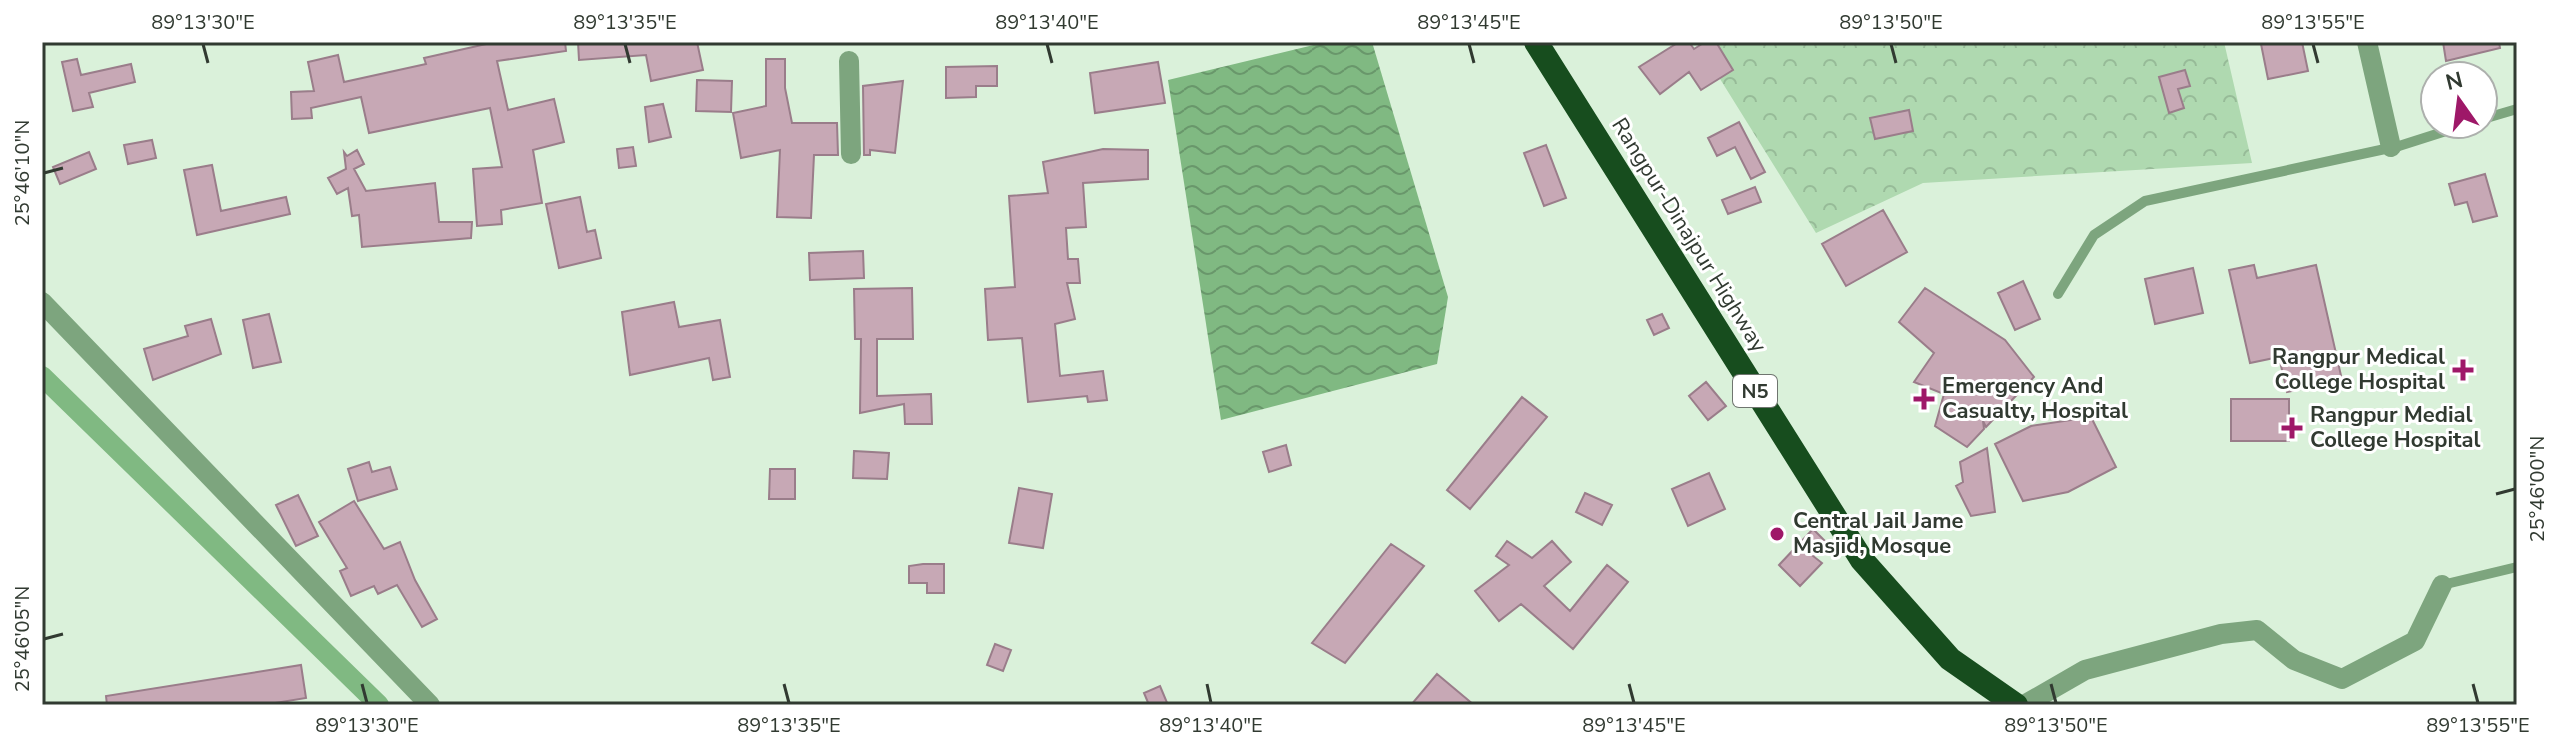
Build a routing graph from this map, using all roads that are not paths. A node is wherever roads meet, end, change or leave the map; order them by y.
1 (1536, 42) edge
2 (2367, 42) edge
3 (849, 61) dead end
4 (2419, 139) edge
5 (2391, 147) junction
6 (851, 154) dead end
7 (2058, 294) dead end
8 (42, 302) edge
9 (2517, 567) edge
10 (2442, 585) joint
11 (430, 705) edge
12 (2016, 705) edge
13 (2024, 705) edge

1 - 12 highway, Rangpur-Dinajpur Highway / N5
2 - 5 street
3 - 6 street
4 - 5 lane
5 - 7 lane
8 - 11 street
9 - 10 lane
10 - 13 street

